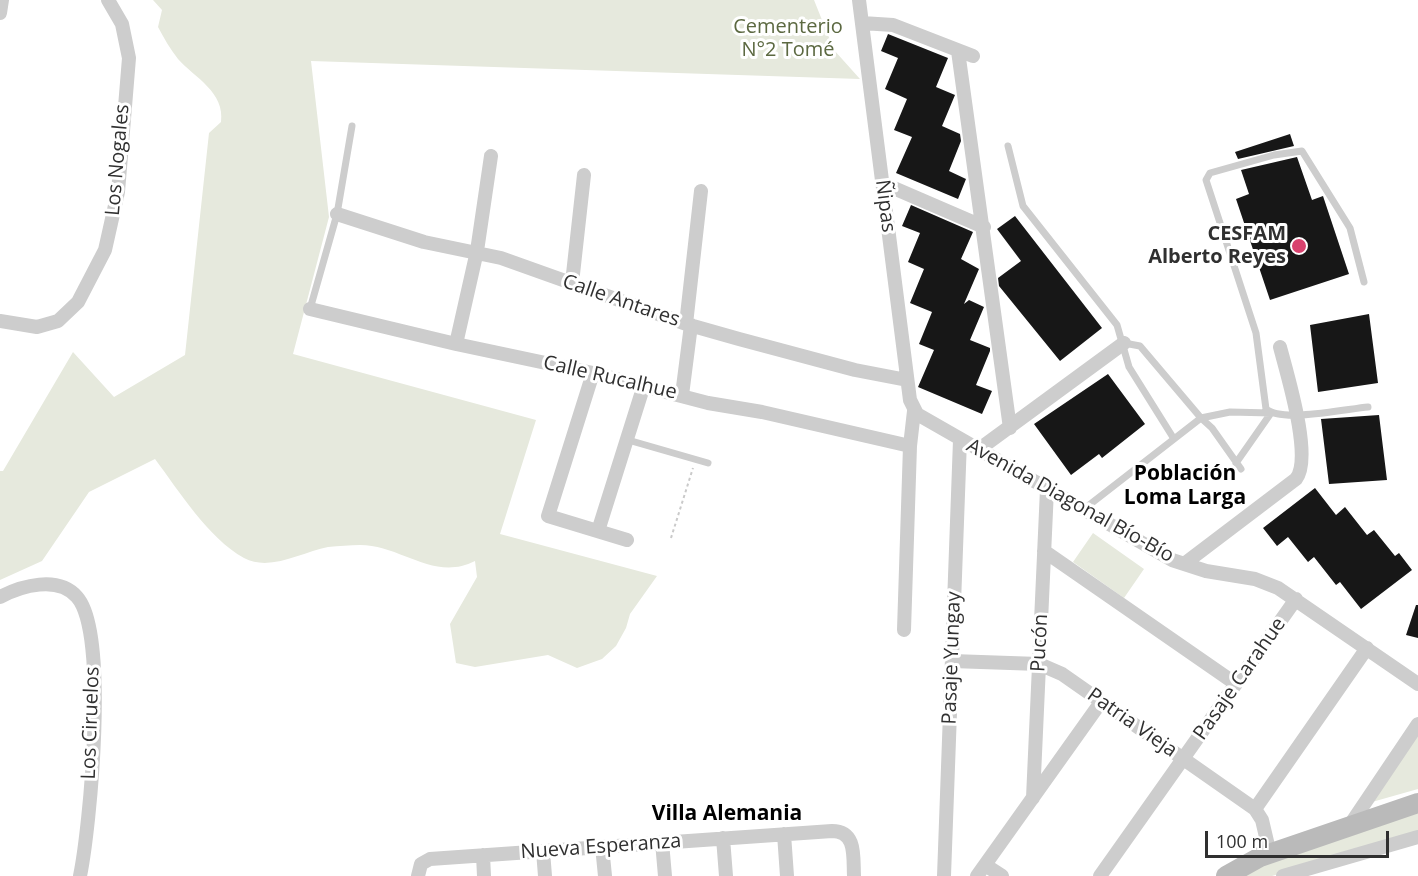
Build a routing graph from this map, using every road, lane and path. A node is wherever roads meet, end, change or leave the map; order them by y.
1 (108, 0) edge
2 (859, 0) edge
3 (862, 23) junction
4 (958, 51) junction
5 (973, 56) dead end
6 (352, 126) dead end
7 (1008, 146) dead end
8 (491, 156) dead end
9 (584, 175) dead end
10 (882, 183) junction
11 (701, 192) dead end
12 (337, 214) junction
13 (984, 227) junction
14 (477, 251) junction
15 (1364, 282) dead end
16 (572, 283) junction
17 (310, 309) joint
18 (0, 321) edge
19 (688, 324) junction
20 (1124, 343) junction
21 (456, 344) junction
22 (1280, 347) dead end
23 (593, 373) junction
24 (907, 380) junction
25 (644, 385) junction
26 (682, 395) junction
27 (1368, 407) dead end
28 (914, 411) junction
29 (1271, 413) junction
30 (1298, 415) junction
31 (1201, 418) junction
32 (1010, 428) junction
33 (1174, 439) junction
34 (628, 440) junction
35 (960, 440) junction
36 (910, 446) junction
37 (978, 450) junction
38 (696, 459) junction
39 (708, 463) dead end
40 (1047, 489) junction
41 (1083, 510) junction
42 (598, 531) junction
43 (671, 538) dead end
44 (627, 540) dead end
45 (1044, 551) junction
46 (1184, 564) junction
47 (0, 597) edge
48 (1296, 599) junction
49 (904, 630) dead end
50 (1366, 648) junction
51 (952, 661) junction
52 (1039, 664) junction
53 (1236, 684) junction
54 (1418, 684) edge
55 (1101, 702) junction
56 (1418, 724) edge
57 (1183, 759) junction
58 (1033, 798) junction
59 (1418, 803) edge
60 (1255, 809) junction
61 (1348, 828) junction
62 (784, 834) junction
63 (1418, 837) edge
64 (723, 838) junction
65 (662, 842) junction
66 (602, 846) junction
67 (543, 851) junction
68 (1270, 854) junction
69 (483, 855) junction
70 (419, 870) edge
71 (981, 870) edge
72 (1229, 875) edge
73 (80, 876) edge
74 (484, 876) edge
75 (545, 876) edge
76 (605, 876) edge
77 (665, 876) edge
78 (726, 876) edge
79 (787, 876) edge
80 (854, 876) edge
81 (944, 876) edge
82 (1002, 876) edge
83 (1100, 876) edge
84 (1282, 876) edge

1 - 18 street, Los Nogales
2 - 3 street, Ñipas
3 - 4 street
3 - 10 street, Ñipas
4 - 5 street
4 - 13 street
6 - 12 lane
7 - 20 lane
8 - 14 street
9 - 16 street
10 - 13 street
10 - 24 street, Ñipas
11 - 19 street
12 - 14 street, Calle Antares
12 - 17 lane
13 - 32 street
14 - 16 street, Calle Antares
14 - 21 street
15 - 29 lane
16 - 19 street, Calle Antares
17 - 21 street, Calle Rucalhue
19 - 24 street, Calle Antares
19 - 26 street
20 - 31 lane
20 - 32 street
20 - 33 lane
21 - 23 street, Calle Rucalhue
22 - 30 street
23 - 25 street, Calle Rucalhue
23 - 42 street
24 - 28 street, Ñipas
25 - 26 street, Calle Rucalhue
25 - 34 street
26 - 36 street, Calle Rucalhue
27 - 30 lane
28 - 35 street, Avenida Diagonal Bío-Bío
28 - 36 street, Ñipas
29 - 30 lane
29 - 31 lane
29 - 31 lane
30 - 46 street
31 - 33 lane
32 - 37 street
33 - 41 lane
34 - 38 lane
34 - 42 street
35 - 37 street, Avenida Diagonal Bío-Bío
35 - 51 street, Pasaje Yungay
36 - 49 street, Ñipas
37 - 40 street, Avenida Diagonal Bío-Bío
38 - 39 lane
38 - 43 path
40 - 41 street, Avenida Diagonal Bío-Bío
40 - 45 street, Pucón
41 - 46 street, Avenida Diagonal Bío-Bío
42 - 44 street
45 - 52 street, Pucón
45 - 53 street
46 - 48 street, Avenida Diagonal Bío-Bío
47 - 73 street, Los Ciruelos
48 - 50 street, Avenida Diagonal Bío-Bío
48 - 53 street, Pasaje Carahue
50 - 54 street, Avenida Diagonal Bío-Bío
50 - 60 street
51 - 52 street, Patria Vieja
51 - 81 street, Pasaje Yungay
52 - 55 street, Patria Vieja
52 - 58 street, Pucón
53 - 57 street, Pasaje Carahue
55 - 57 street, Patria Vieja
55 - 58 street
56 - 61 street
57 - 60 street, Patria Vieja
57 - 83 street, Pasaje Carahue
58 - 71 street
59 - 61 main road
60 - 68 street
61 - 68 main road
62 - 64 street, Nueva Esperanza
62 - 79 street
62 - 80 street, Nueva Esperanza
63 - 84 street
64 - 65 street, Nueva Esperanza
64 - 78 street
65 - 66 street, Nueva Esperanza
65 - 77 street
66 - 67 street, Nueva Esperanza
66 - 76 street
67 - 69 street, Nueva Esperanza
67 - 75 street
68 - 72 main road
69 - 70 street, Nueva Esperanza
69 - 74 street
71 - 82 street

